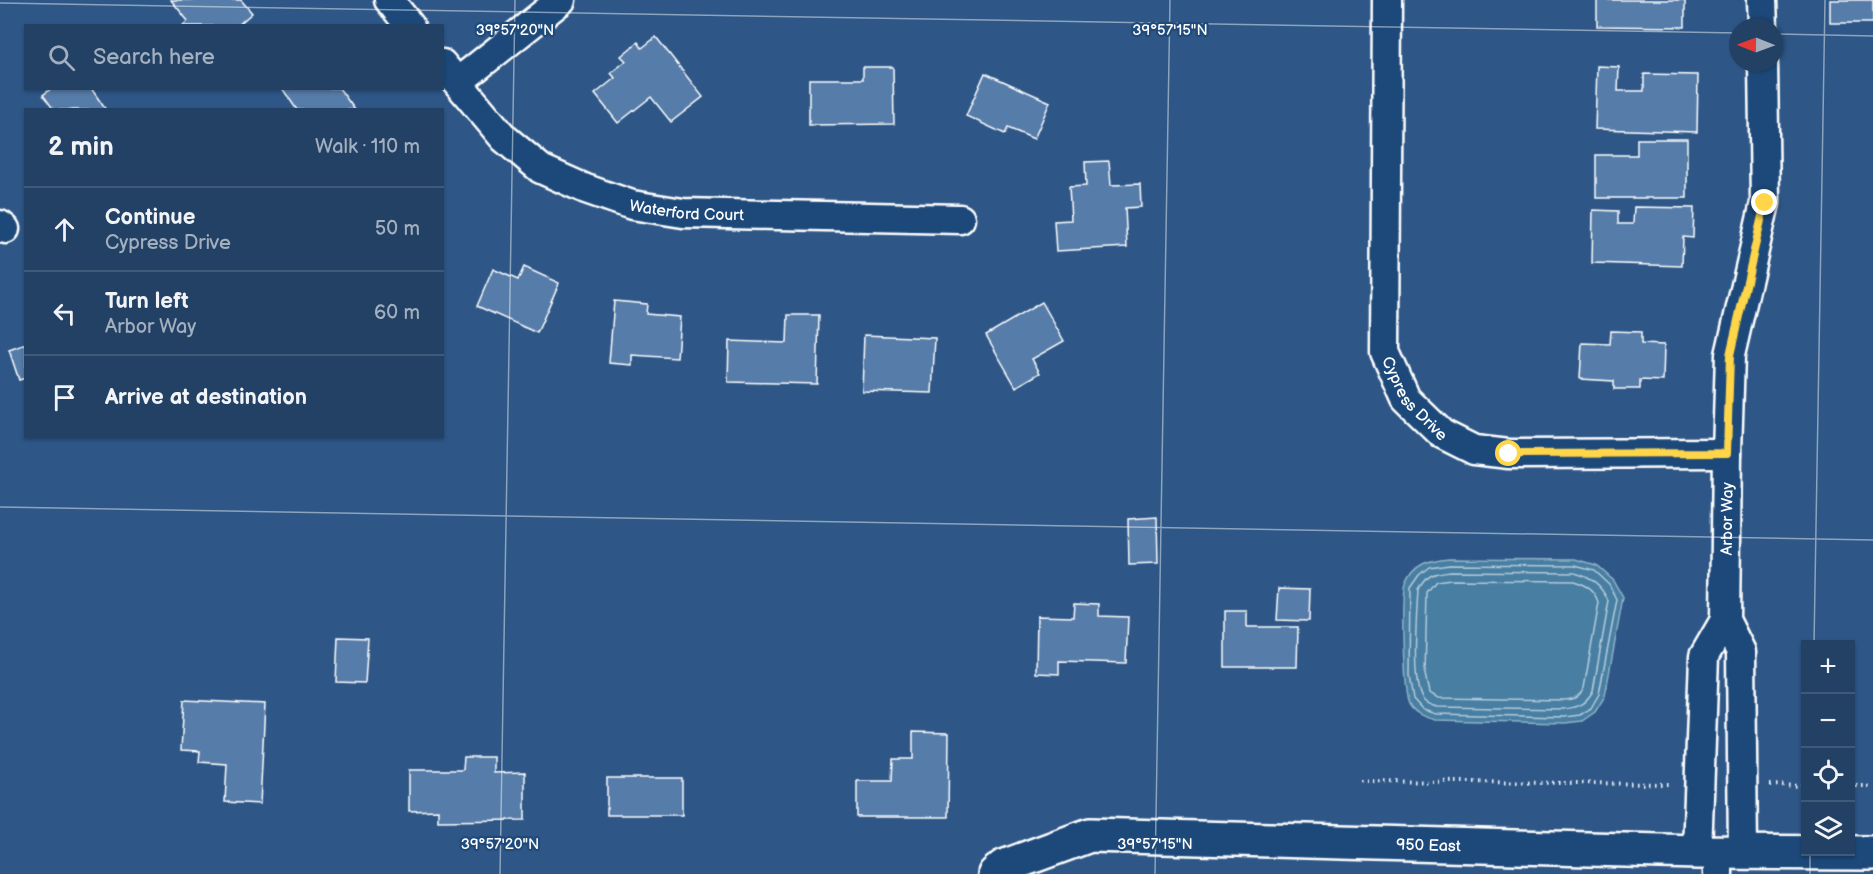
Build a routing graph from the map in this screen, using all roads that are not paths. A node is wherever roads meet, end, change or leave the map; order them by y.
1 (389, 0) edge
2 (561, 0) edge
3 (1387, 0) edge
4 (1762, 0) edge
5 (1763, 18) edge
6 (408, 24) edge
7 (1763, 72) edge
8 (450, 73) edge
9 (960, 219) dead end
10 (1727, 453) junction
11 (1725, 620) junction
12 (1873, 853) edge
13 (1719, 858) edge
14 (995, 874) edge

1 - 6 street
2 - 8 street
3 - 10 street, Cypress Drive
4 - 5 street
7 - 10 street, Arbor Way
8 - 9 street, Waterford Court
10 - 11 street, Arbor Way
11 - 13 street, Arbor Way
11 - 13 street, Arbor Way
12 - 13 street, 950 East
13 - 14 street, 950 East

